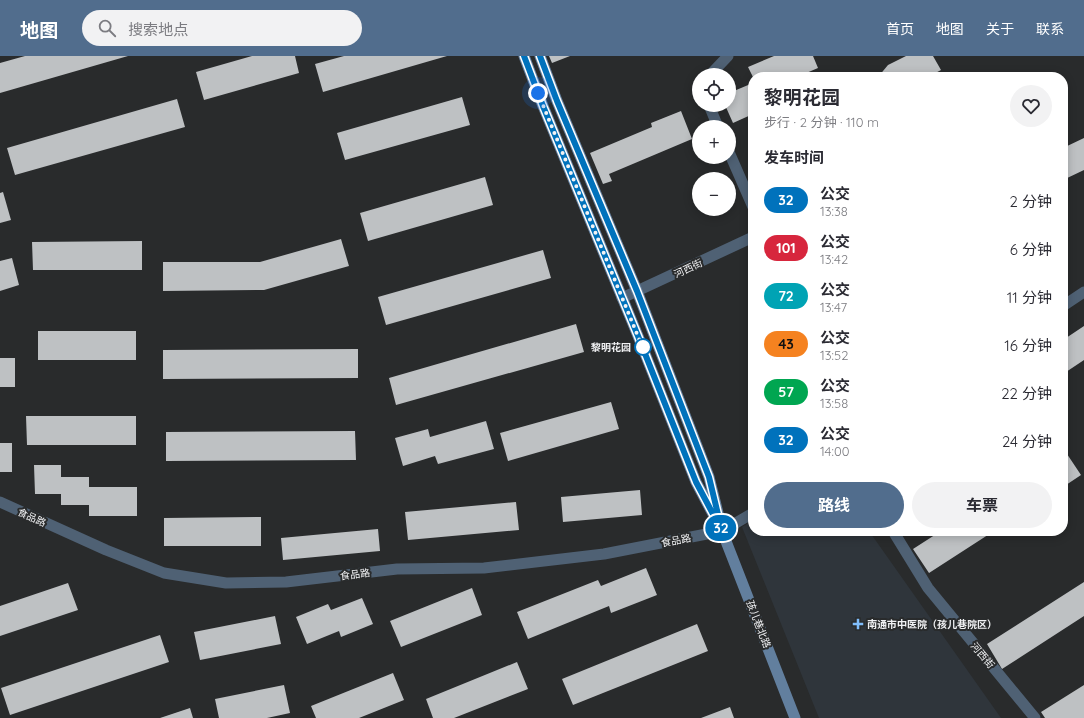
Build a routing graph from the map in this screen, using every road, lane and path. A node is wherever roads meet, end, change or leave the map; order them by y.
1 (524, 56) edge
2 (540, 56) edge
3 (728, 56) edge
4 (717, 68) edge
5 (734, 164) edge
6 (748, 196) edge
7 (748, 239) edge
8 (637, 291) junction
9 (1084, 292) edge
10 (622, 298) junction
11 (1068, 303) edge
12 (0, 502) edge
13 (748, 516) edge
14 (722, 531) junction
15 (896, 536) edge
16 (795, 718) edge
17 (1035, 718) edge

1 - 10 main road, 孩儿巷北路
2 - 8 main road, 孩儿巷北路
3 - 4 street
5 - 6 street
7 - 8 street, 河西街
8 - 10 street, 河西街
8 - 14 main road, 孩儿巷北路
9 - 11 street
10 - 14 main road, 孩儿巷北路
12 - 14 street, 食品路
13 - 14 street, 食品路
14 - 16 main road, 孩儿巷北路
15 - 17 street, 河西街

